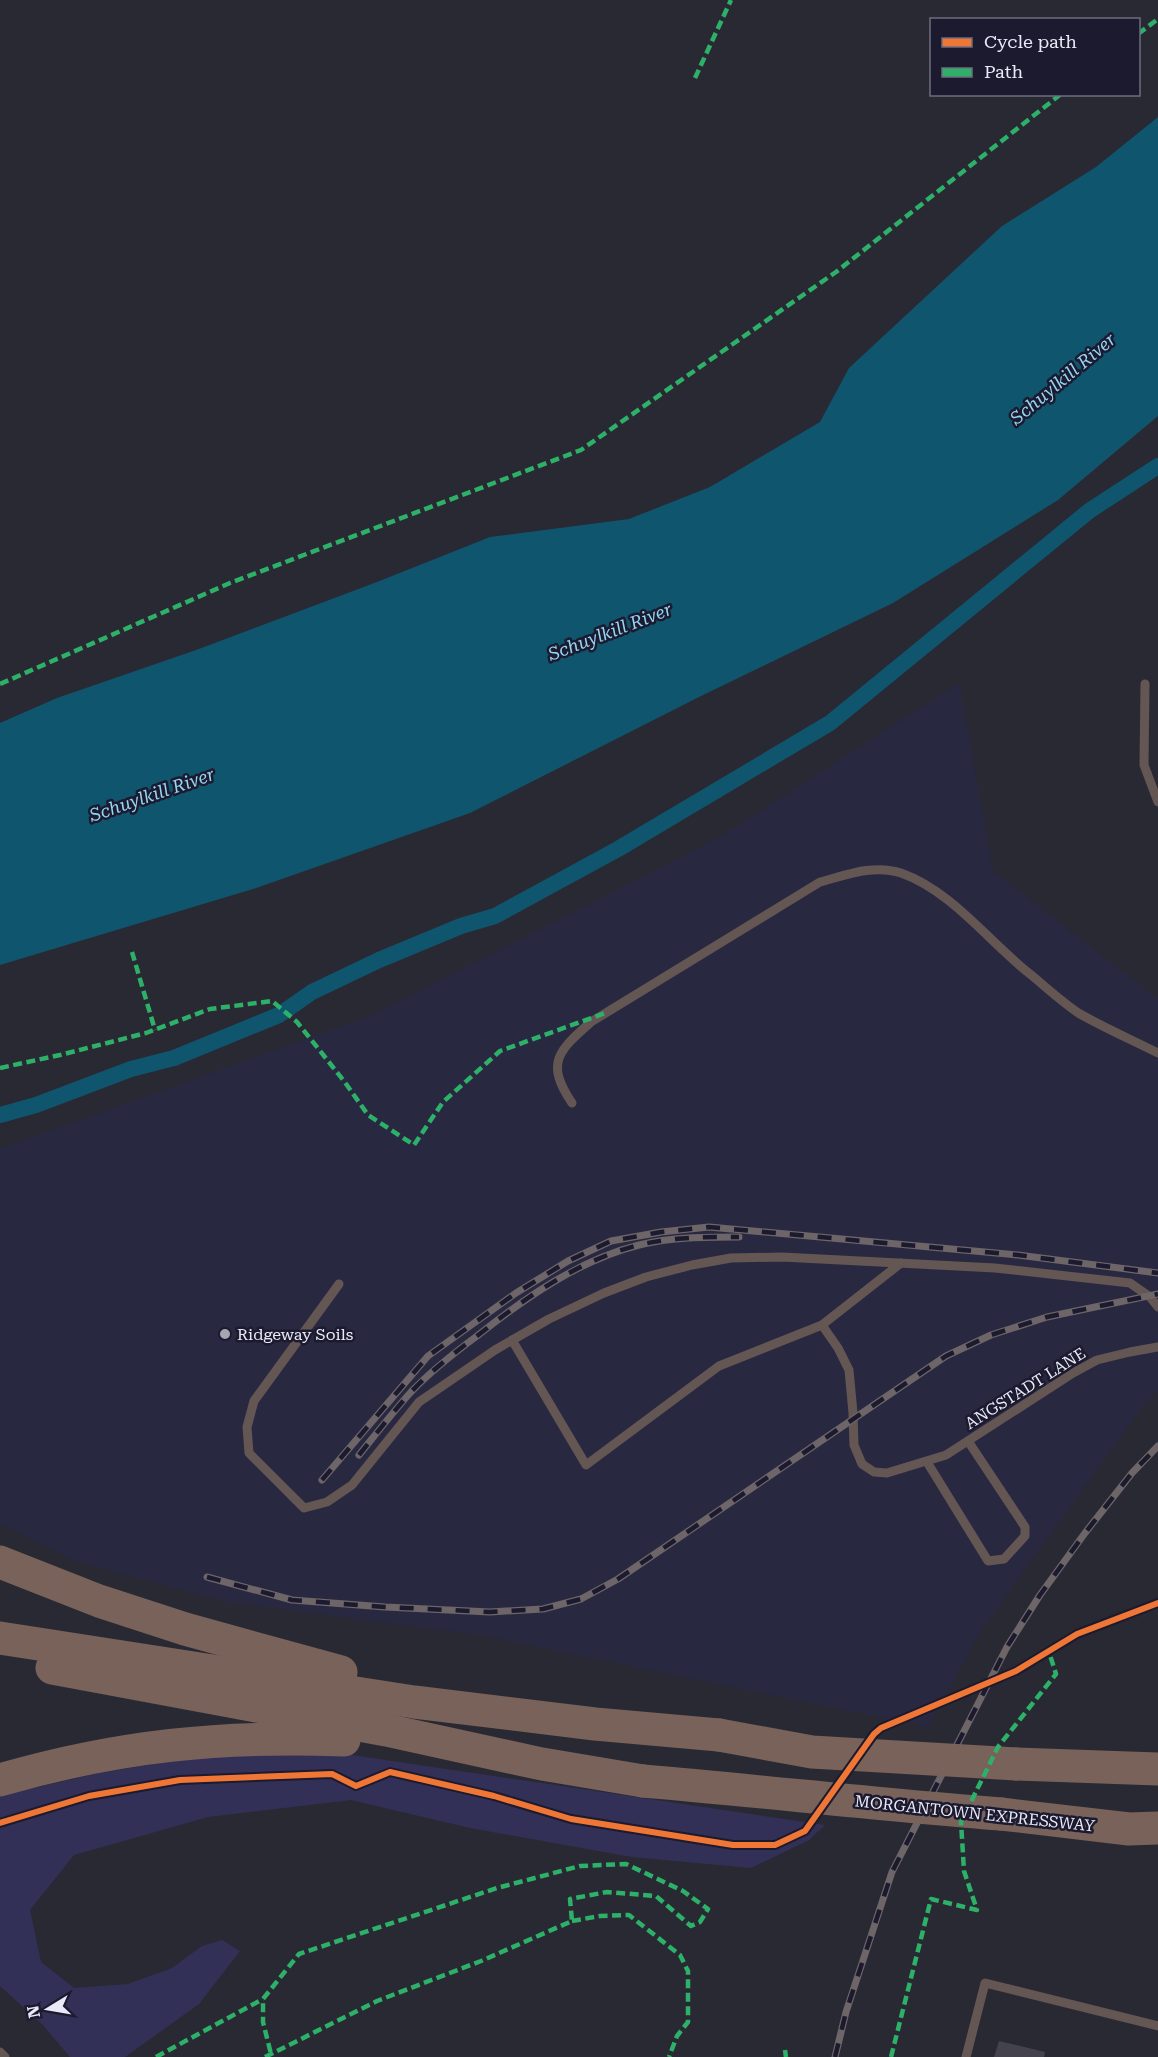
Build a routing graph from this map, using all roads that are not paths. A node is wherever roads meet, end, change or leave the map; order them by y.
1 (1145, 684) dead end
2 (1158, 802) edge
3 (1158, 1053) edge
4 (572, 1103) dead end
5 (901, 1263) junction
6 (339, 1284) dead end
7 (1158, 1307) edge
8 (822, 1325) junction
9 (512, 1340) junction
10 (1158, 1347) edge
11 (968, 1441) junction
12 (927, 1462) junction
13 (0, 1562) edge
14 (0, 1638) edge
15 (0, 1659) edge
16 (595, 1724) junction
17 (542, 1764) junction
18 (1157, 1769) edge
19 (0, 1780) edge
20 (1148, 1830) edge
21 (1158, 2026) edge
22 (0, 2052) edge
23 (5, 2057) edge
24 (966, 2057) edge

1 - 2 lane
3 - 4 lane
5 - 7 lane
5 - 8 lane
5 - 9 lane
6 - 9 lane
8 - 9 lane
8 - 12 lane, ANGSTADT LANE
10 - 11 lane, ANGSTADT LANE
11 - 12 lane, ANGSTADT LANE
11 - 12 lane
13 - 16 highway
14 - 16 highway
15 - 17 highway
16 - 18 highway, bridge
17 - 19 highway
17 - 20 highway, MORGANTOWN EXPRESSWAY, bridge
21 - 24 lane
22 - 23 lane

